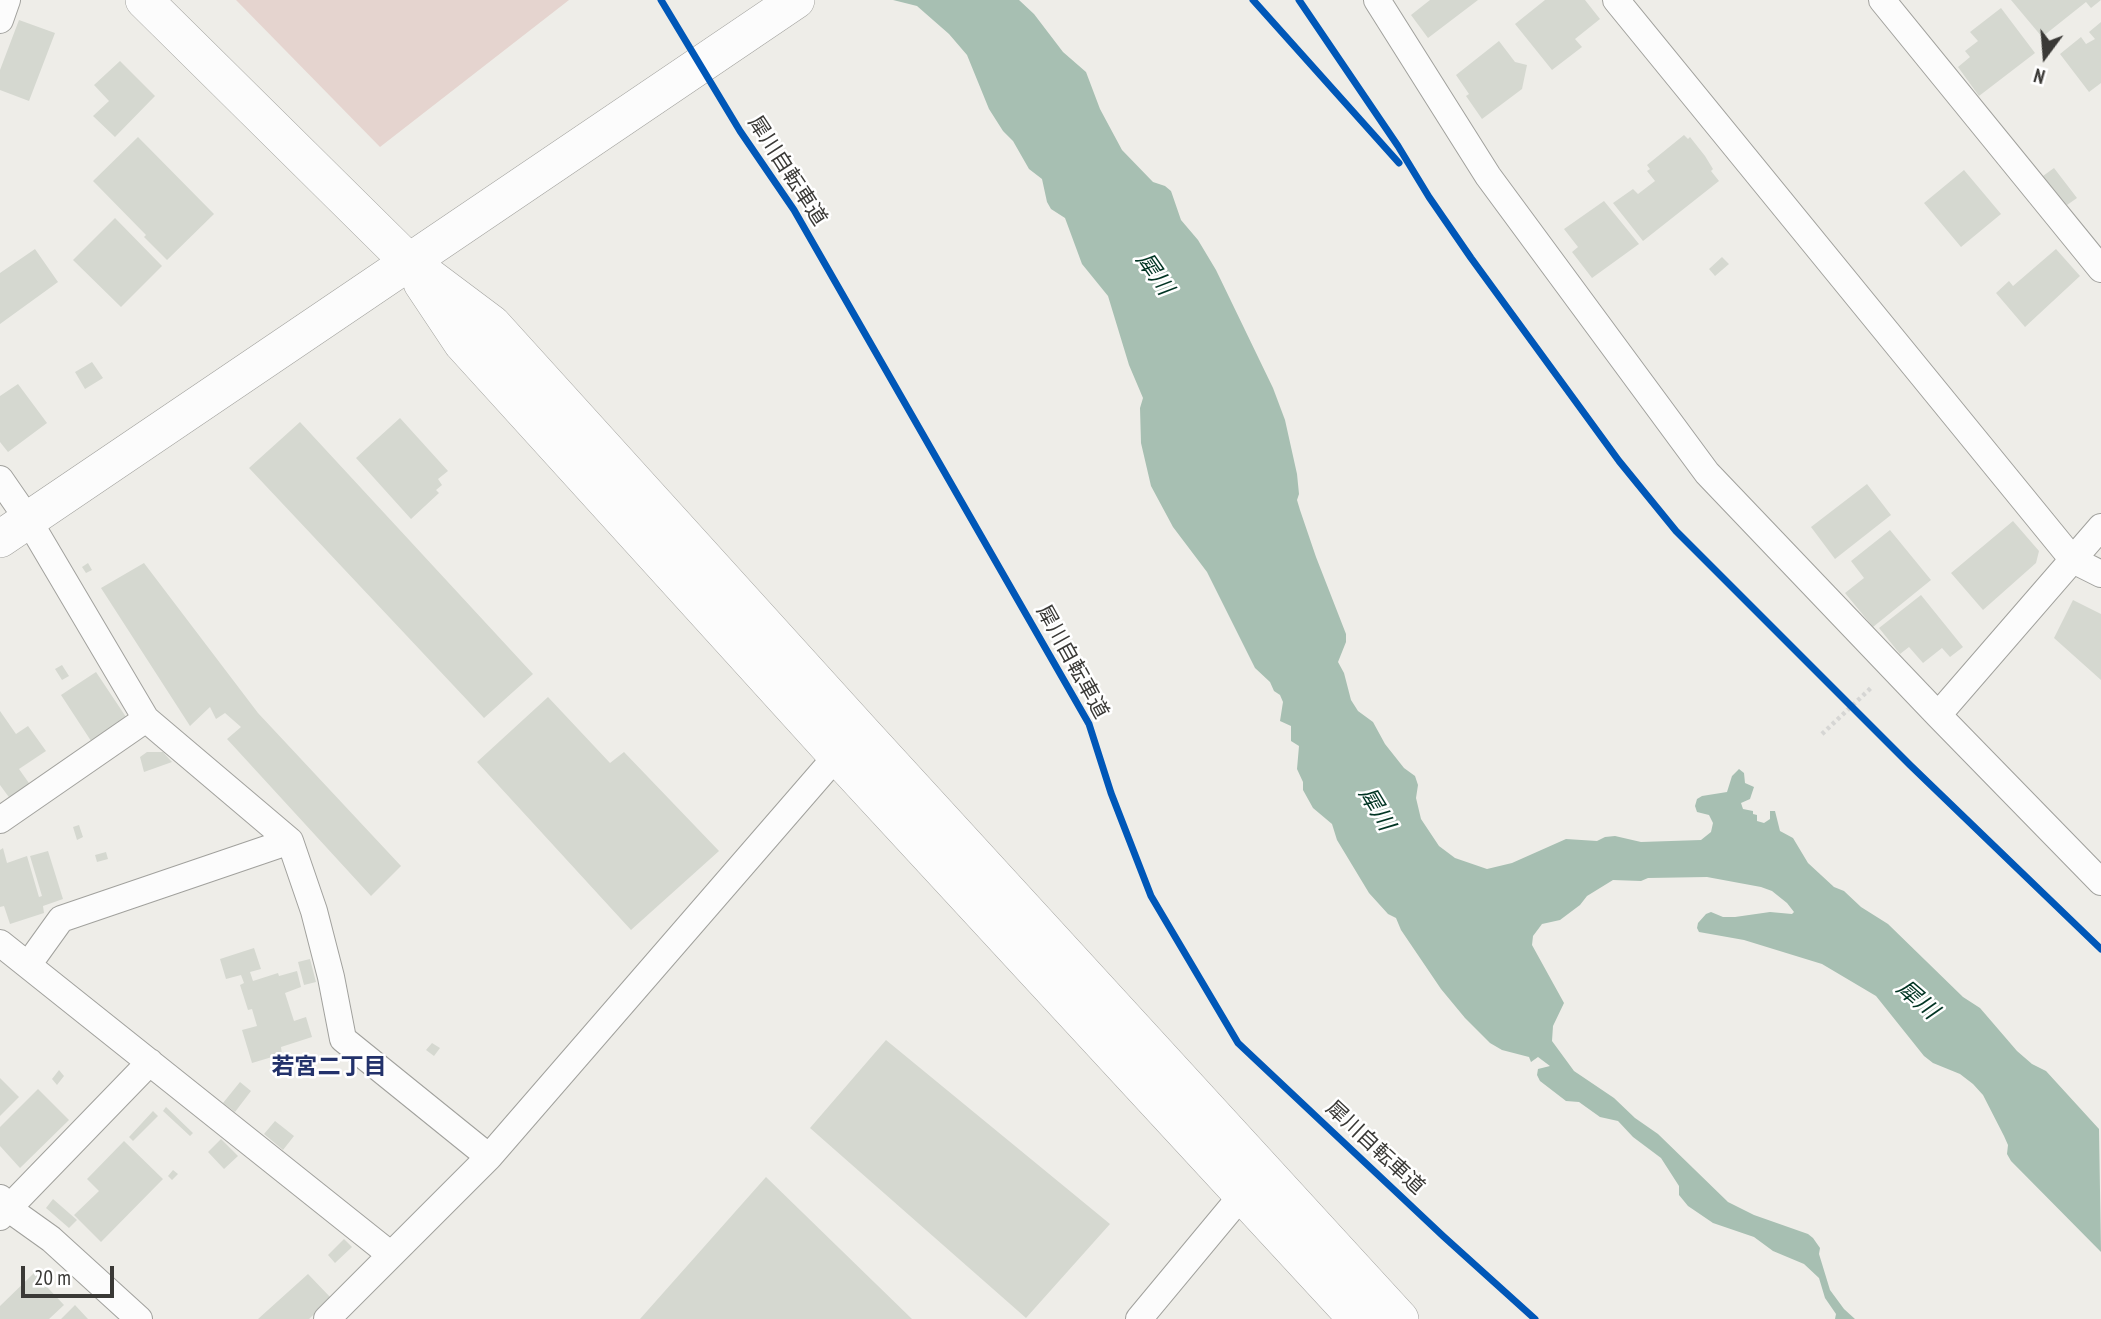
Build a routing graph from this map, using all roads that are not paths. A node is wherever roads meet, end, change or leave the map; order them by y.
1 (7, 0) edge
2 (144, 0) edge
3 (796, 0) edge
4 (1377, 0) edge
5 (1616, 0) edge
6 (1882, 0) edge
7 (0, 20) edge
8 (408, 261) junction
9 (2101, 269) edge
10 (0, 479) edge
11 (2101, 527) edge
12 (14, 530) edge
13 (2073, 560) junction
14 (2101, 574) edge
15 (1938, 715) junction
16 (146, 719) junction
17 (848, 743) junction
18 (0, 820) edge
19 (290, 841) junction
20 (2101, 882) edge
21 (0, 943) edge
22 (28, 965) junction
23 (150, 1062) junction
24 (489, 1157) junction
25 (1253, 1182) junction
26 (3, 1208) edge
27 (391, 1255) junction
28 (139, 1319) edge
29 (327, 1319) edge
30 (1139, 1319) edge
31 (1357, 1319) edge
32 (1400, 1319) edge

1 - 7 street
2 - 8 street
3 - 8 street
4 - 15 street
5 - 13 street
6 - 9 street
8 - 12 street
8 - 17 street
10 - 12 street
11 - 13 street
12 - 16 street
13 - 14 street
13 - 15 street
15 - 20 street
16 - 18 street
16 - 19 street
17 - 24 street
17 - 25 street
19 - 22 street
19 - 24 street
21 - 22 street
22 - 23 street
23 - 26 street
23 - 27 street
24 - 27 street
25 - 30 street
25 - 31 street
25 - 32 street
26 - 28 street
27 - 29 street

